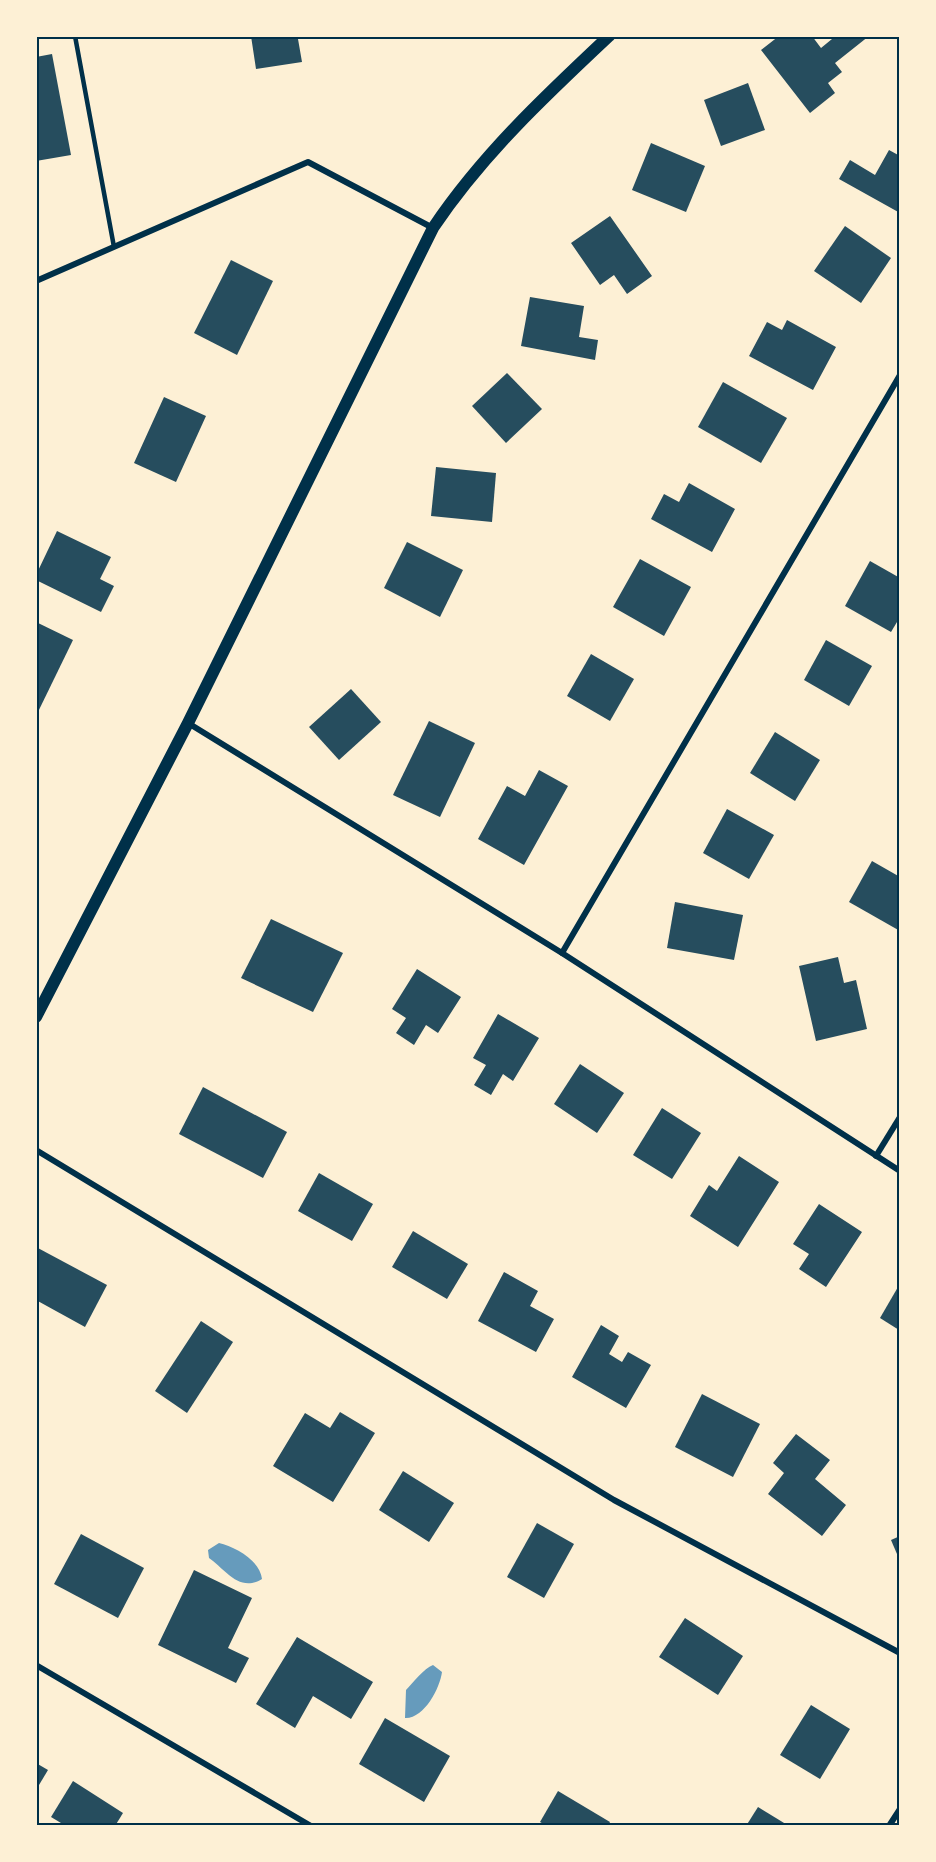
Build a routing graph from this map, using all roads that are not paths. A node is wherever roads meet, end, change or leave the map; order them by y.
1 (75, 36) edge
2 (609, 36) edge
3 (433, 228) junction
4 (114, 247) junction
5 (36, 281) edge
6 (900, 375) edge
7 (188, 723) junction
8 (562, 953) junction
9 (36, 1017) edge
10 (900, 1116) edge
11 (36, 1150) edge
12 (876, 1156) junction
13 (900, 1171) edge
14 (900, 1653) edge
15 (36, 1665) edge
16 (900, 1809) edge
17 (311, 1826) edge
18 (889, 1826) edge

1 - 4 lane
2 - 3 main road
3 - 4 street
3 - 7 main road
4 - 5 street
6 - 8 street
7 - 8 street
7 - 9 main road
8 - 12 street
10 - 12 street
11 - 14 street
12 - 13 street
15 - 17 street
16 - 18 street

